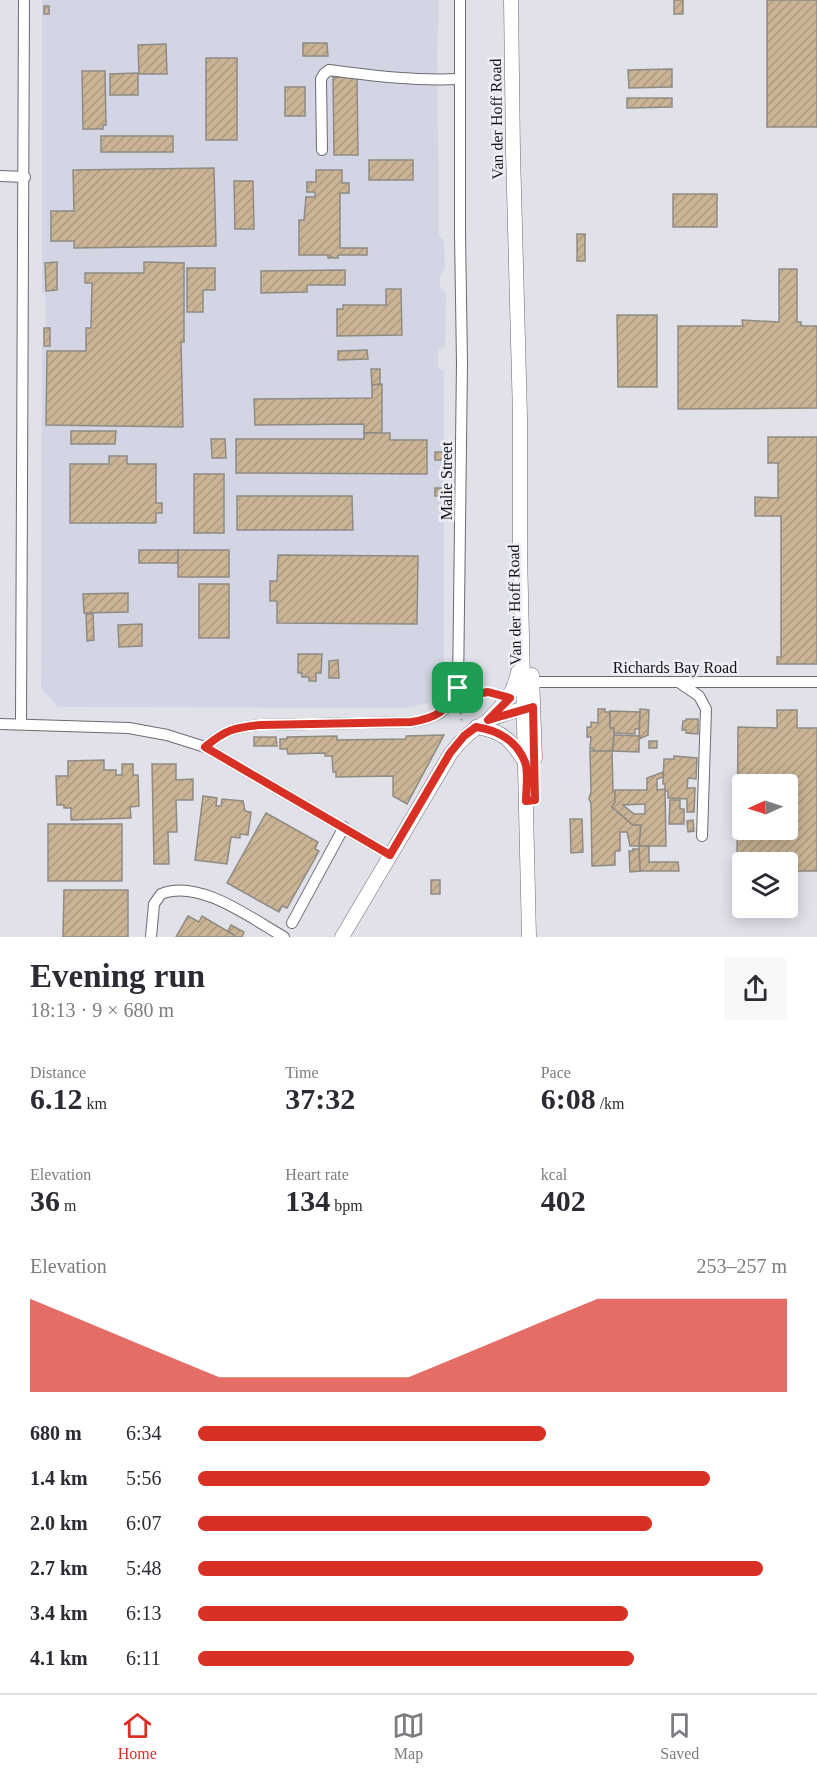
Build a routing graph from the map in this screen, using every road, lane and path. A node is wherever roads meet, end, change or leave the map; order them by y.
1 (24, 0) edge
2 (460, 0) edge
3 (511, 0) edge
4 (460, 79) junction
5 (321, 150) dead end
6 (0, 176) edge
7 (25, 177) junction
8 (520, 416) junction
9 (523, 632) junction
10 (532, 682) junction
11 (678, 682) junction
12 (817, 682) edge
13 (458, 688) junction
14 (510, 698) junction
15 (460, 707) dead end
16 (528, 708) junction
17 (482, 723) junction
18 (0, 724) edge
19 (21, 724) junction
20 (464, 736) junction
21 (205, 747) junction
22 (526, 764) junction
23 (530, 801) junction
24 (344, 827) junction
25 (702, 836) dead end
26 (390, 855) junction
27 (292, 922) dead end
28 (151, 937) edge
29 (284, 937) edge
30 (342, 937) edge
31 (529, 937) edge
32 (536, 937) edge

1 - 7 street
2 - 4 street, Malie Street
3 - 8 main road, Van der Hoff Road
4 - 5 street
4 - 13 street, Malie Street
6 - 7 street
7 - 19 street
8 - 9 main road, Van der Hoff Road
8 - 10 main road, Van der Hoff Road
9 - 14 main road
9 - 16 main road, Van der Hoff Road
10 - 11 street, Richards Bay Road
10 - 16 main road, Van der Hoff Road
11 - 12 street, Richards Bay Road
11 - 25 street
13 - 14 path
13 - 21 street
14 - 17 main road
15 - 20 path
16 - 17 main road
16 - 22 main road, Van der Hoff Road
16 - 23 main road, Van der Hoff Road
17 - 20 main road
17 - 22 main road
18 - 19 street
19 - 21 street
20 - 26 main road
21 - 24 street
22 - 23 main road, Van der Hoff Road
23 - 31 main road, Van der Hoff Road
23 - 32 main road, Van der Hoff Road
24 - 26 street
24 - 27 street
26 - 30 main road
28 - 29 street

